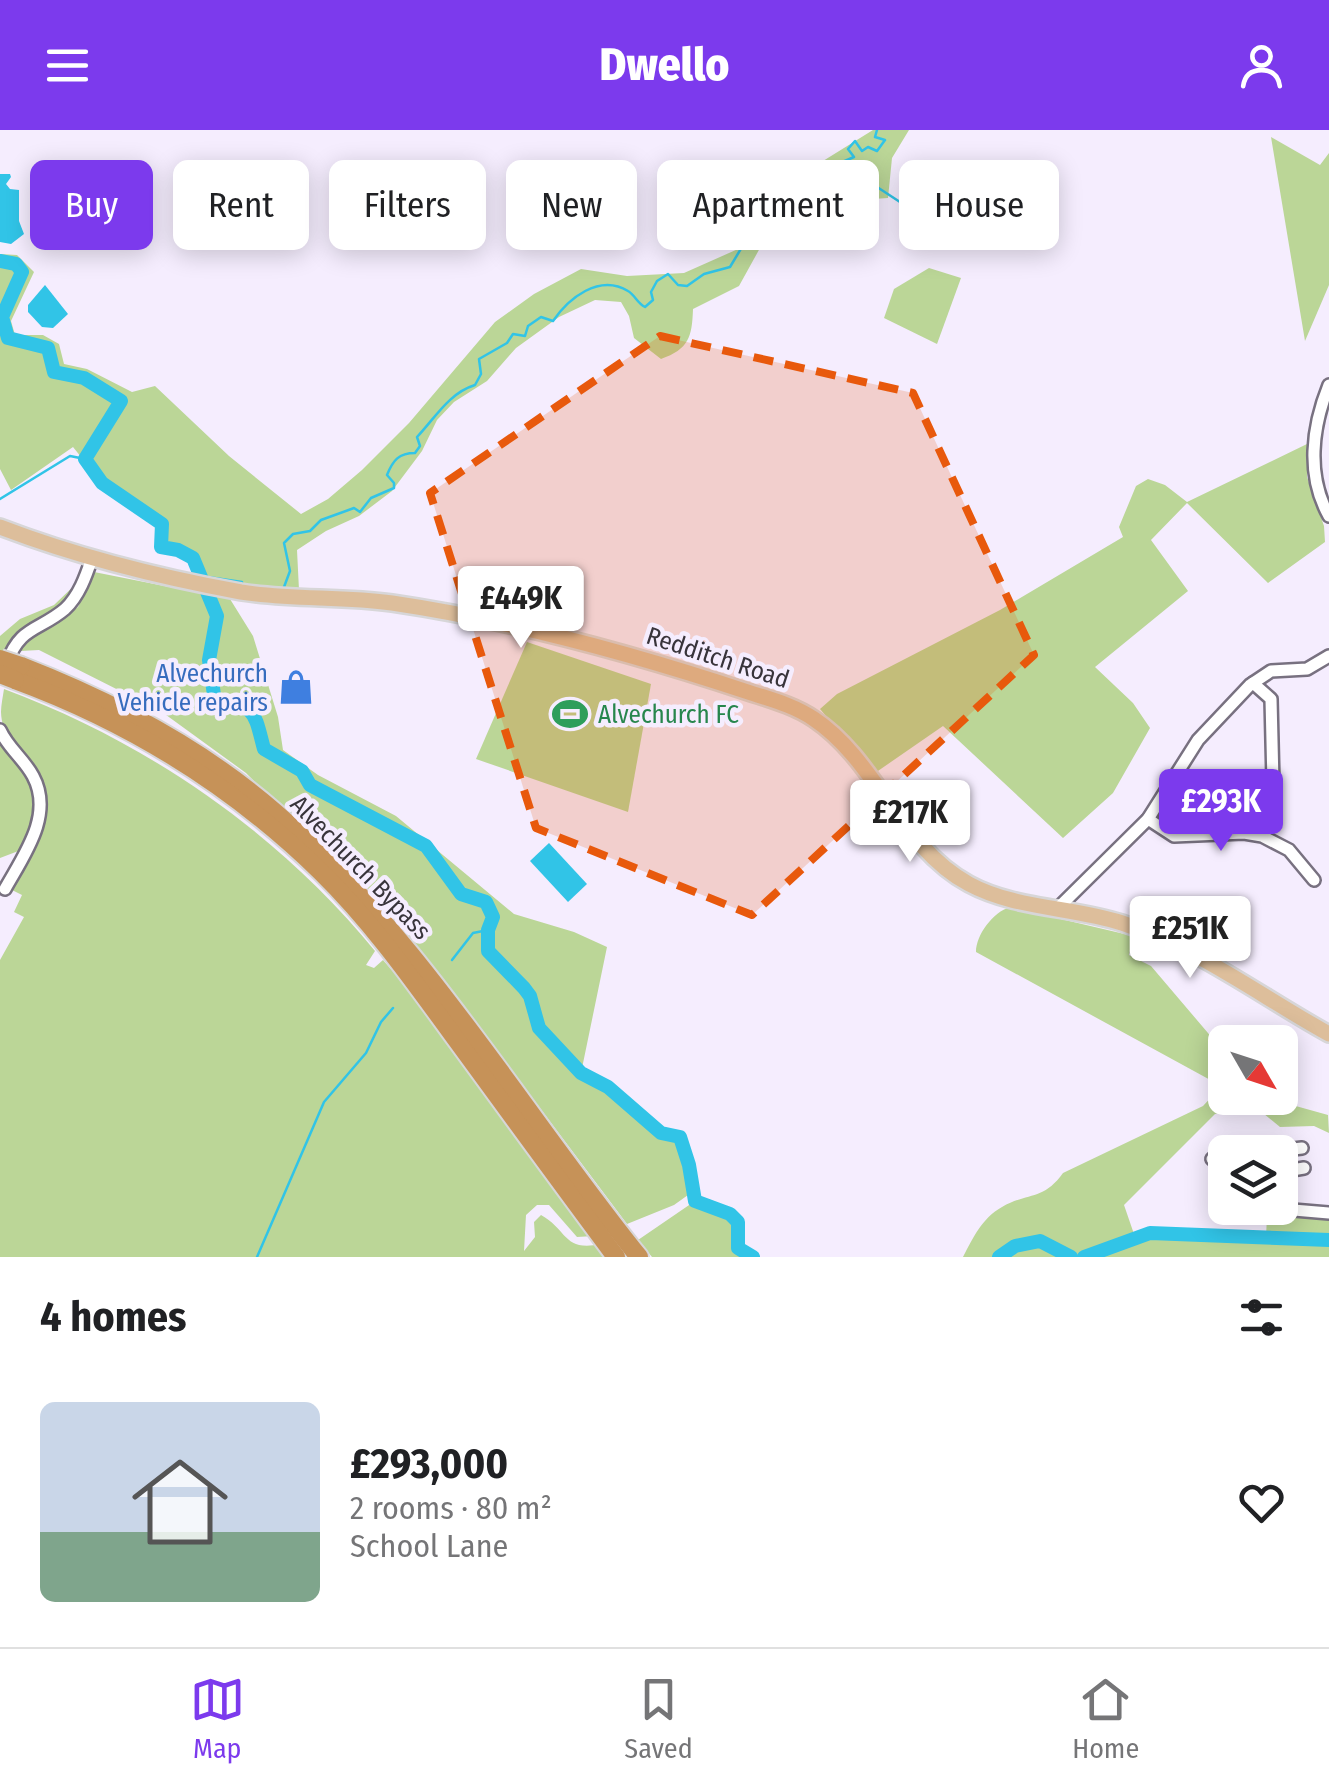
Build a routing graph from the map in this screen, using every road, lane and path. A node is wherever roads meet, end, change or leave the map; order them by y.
1 (1329, 385) edge
2 (1329, 516) edge
3 (0, 527) edge
4 (92, 558) junction
5 (1329, 656) edge
6 (0, 660) edge
7 (9, 676) edge
8 (1253, 683) junction
9 (0, 730) edge
10 (1273, 783) dead end
11 (1148, 818) junction
12 (1314, 880) dead end
13 (6, 889) dead end
14 (1057, 909) junction
15 (1329, 1034) edge
16 (1298, 1148) edge
17 (1302, 1148) dead end
18 (1304, 1168) dead end
19 (1298, 1169) edge
20 (1298, 1210) edge
21 (1329, 1213) edge
22 (625, 1254) edge

1 - 2 street
3 - 4 main road, Redditch Road
4 - 7 street
4 - 14 main road, Redditch Road
5 - 8 street
6 - 7 highway, Alvechurch Bypass, bridge
7 - 22 highway, Alvechurch Bypass
8 - 10 street
8 - 11 street
9 - 13 street
11 - 12 street
11 - 14 street
14 - 15 main road, Redditch Road
16 - 17 street
18 - 19 street
20 - 21 street

